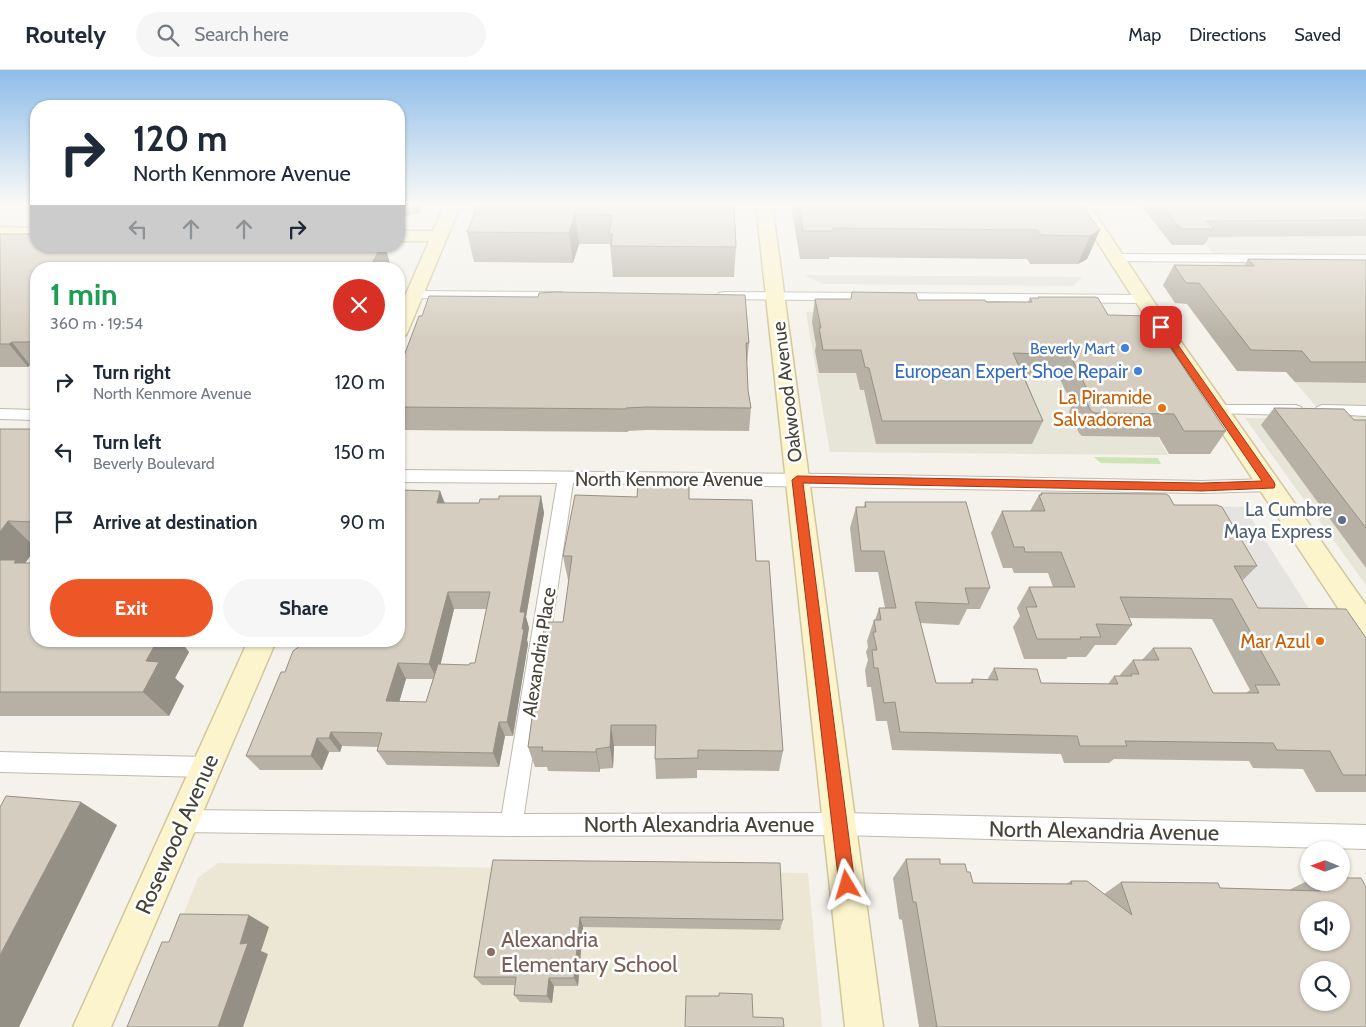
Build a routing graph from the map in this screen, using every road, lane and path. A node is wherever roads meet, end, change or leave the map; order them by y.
1 (433, 249) edge
2 (770, 249) edge
3 (1110, 249) edge
4 (1116, 258) junction
5 (1366, 259) edge
6 (415, 295) junction
7 (576, 296) edge
8 (714, 296) edge
9 (776, 296) junction
10 (1142, 299) junction
11 (405, 318) edge
12 (1219, 410) junction
13 (1366, 410) edge
14 (0, 414) edge
15 (30, 414) edge
16 (405, 476) edge
17 (566, 478) junction
18 (797, 480) junction
19 (1270, 485) junction
20 (1363, 617) edge
21 (259, 647) edge
22 (0, 762) edge
23 (206, 767) junction
24 (182, 821) junction
25 (840, 824) junction
26 (512, 825) junction
27 (1366, 837) edge
28 (92, 1027) edge
29 (864, 1027) edge

1 - 6 street
2 - 9 street, Oakwood Avenue
3 - 4 street
4 - 5 street
4 - 10 street
6 - 7 street
6 - 11 street
8 - 9 street
9 - 10 street
9 - 18 street, Oakwood Avenue
10 - 12 street
12 - 13 street
12 - 19 street
14 - 15 street
16 - 17 street, North Kenmore Avenue
17 - 18 street, North Kenmore Avenue
17 - 26 street, Alexandria Place
18 - 19 street, North Kenmore Avenue
18 - 25 street, Oakwood Avenue
19 - 20 street
21 - 23 street, Rosewood Avenue
22 - 23 street
23 - 24 street, Rosewood Avenue
24 - 26 street, North Alexandria Avenue
24 - 28 street, Rosewood Avenue
25 - 26 street, North Alexandria Avenue
25 - 27 street, North Alexandria Avenue
25 - 29 street, Oakwood Avenue

